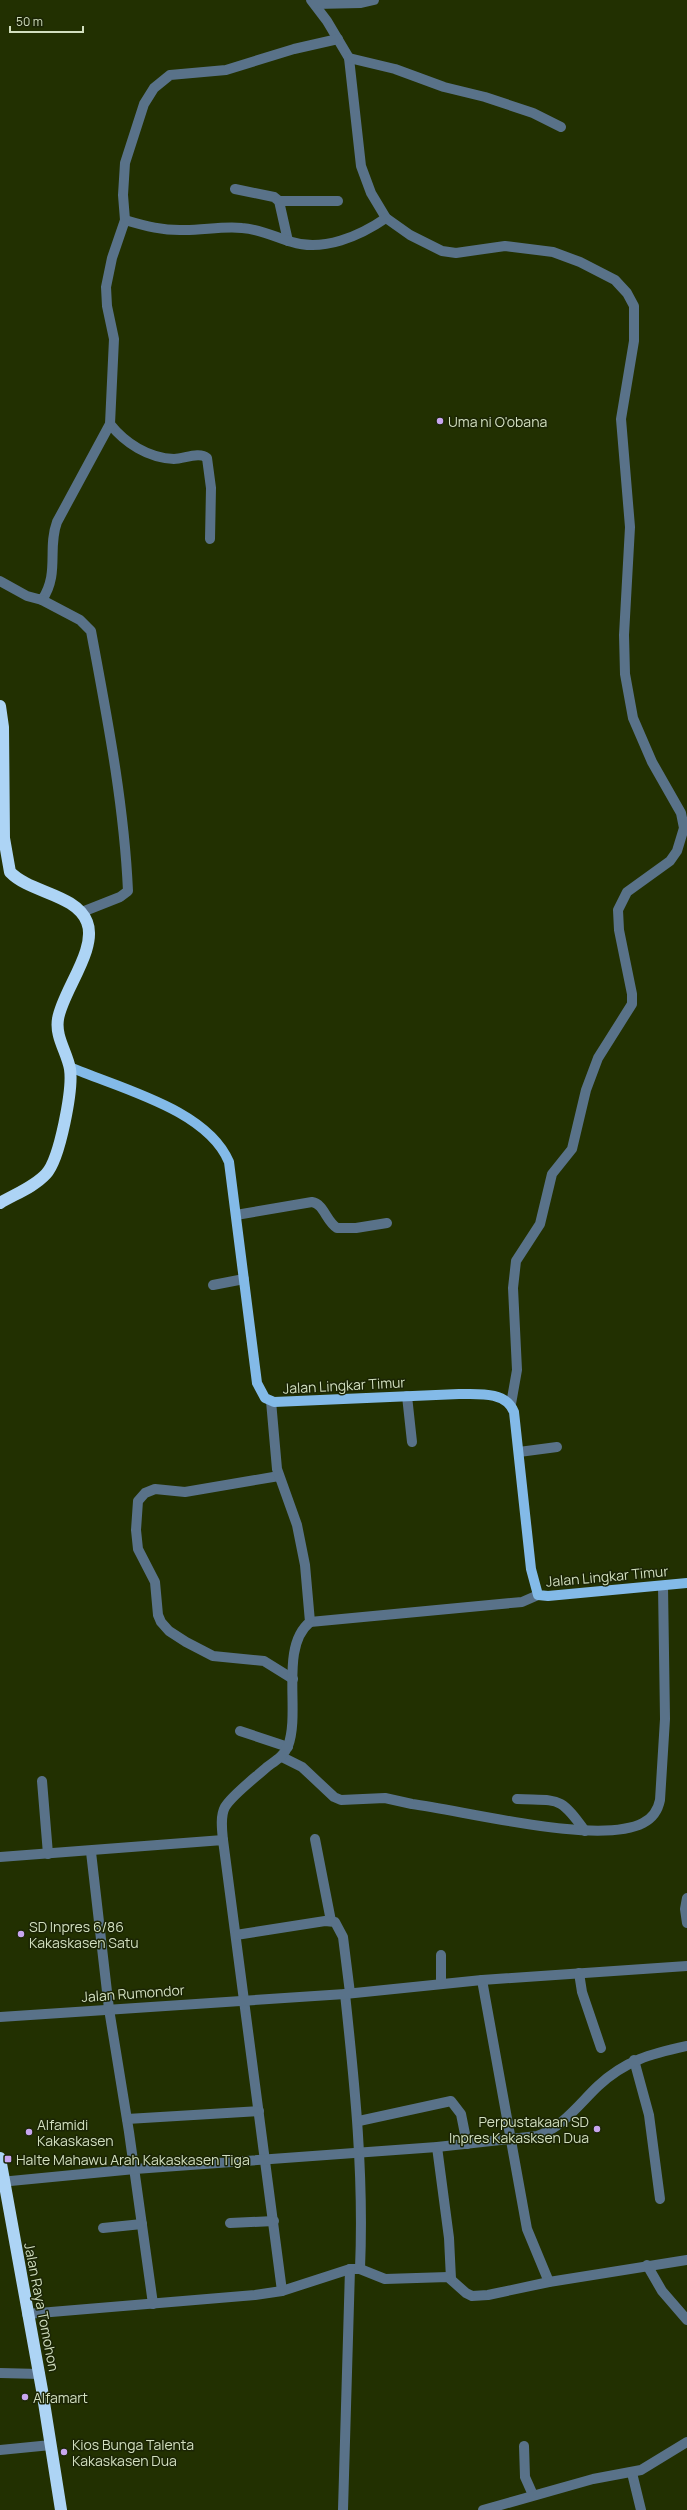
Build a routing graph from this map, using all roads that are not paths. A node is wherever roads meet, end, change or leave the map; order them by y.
1 (374, 0) edge
2 (313, 2) edge
3 (338, 39) junction
4 (349, 58) junction
5 (561, 127) dead end
6 (235, 189) dead end
7 (279, 201) junction
8 (338, 201) dead end
9 (386, 218) junction
10 (125, 220) junction
11 (288, 241) junction
12 (110, 424) junction
13 (210, 539) dead end
14 (0, 581) edge
15 (42, 600) junction
16 (0, 706) edge
17 (2, 839) edge
18 (82, 912) junction
19 (70, 1066) junction
20 (0, 1203) edge
21 (236, 1215) junction
22 (387, 1223) dead end
23 (244, 1279) junction
24 (213, 1285) dead end
25 (407, 1396) junction
26 (271, 1401) junction
27 (511, 1404) junction
28 (412, 1442) dead end
29 (557, 1447) dead end
30 (519, 1452) junction
31 (279, 1476) junction
32 (687, 1583) edge
33 (664, 1586) junction
34 (538, 1595) junction
35 (310, 1622) junction
36 (293, 1679) junction
37 (240, 1732) dead end
38 (288, 1747) junction
39 (282, 1757) junction
40 (42, 1781) dead end
41 (517, 1798) dead end
42 (585, 1831) junction
43 (223, 1840) junction
44 (315, 1840) dead end
45 (91, 1852) junction
46 (48, 1854) junction
47 (0, 1857) edge
48 (687, 1898) edge
49 (331, 1921) junction
50 (687, 1923) edge
51 (236, 1934) junction
52 (441, 1954) dead end
53 (687, 1966) edge
54 (579, 1973) junction
55 (482, 1980) junction
56 (441, 1983) junction
57 (347, 1993) junction
58 (243, 2000) junction
59 (109, 2009) junction
60 (0, 2017) edge
61 (687, 2046) edge
62 (601, 2048) dead end
63 (634, 2060) junction
64 (259, 2111) junction
65 (127, 2119) junction
66 (358, 2121) junction
67 (512, 2139) junction
68 (467, 2144) junction
69 (437, 2148) junction
70 (360, 2154) junction
71 (0, 2158) edge
72 (266, 2161) junction
73 (135, 2169) junction
74 (2, 2182) edge
75 (660, 2199) dead end
76 (274, 2221) junction
77 (230, 2223) dead end
78 (142, 2224) junction
79 (102, 2228) dead end
80 (687, 2260) edge
81 (647, 2265) junction
82 (355, 2269) junction
83 (451, 2279) junction
84 (549, 2282) junction
85 (282, 2291) junction
86 (153, 2304) junction
87 (27, 2314) junction
88 (687, 2320) edge
89 (0, 2373) edge
90 (40, 2374) junction
91 (687, 2442) edge
92 (50, 2445) junction
93 (524, 2446) dead end
94 (0, 2450) edge
95 (632, 2473) junction
96 (532, 2496) junction
97 (61, 2510) edge
98 (343, 2510) edge
99 (483, 2510) edge
100 (641, 2510) edge

1 - 2 street
2 - 3 street
3 - 4 street
3 - 10 street
4 - 5 street
4 - 9 street
6 - 7 street
7 - 8 street
7 - 11 street
9 - 11 street
9 - 27 street
10 - 11 street
10 - 12 street
12 - 13 street
12 - 15 street
14 - 15 street
15 - 18 street
16 - 17 highway
17 - 18 highway
18 - 19 highway
19 - 20 highway
19 - 21 main road, Jalan Lingkar Timur
21 - 22 street
21 - 23 main road, Jalan Lingkar Timur
23 - 24 street
23 - 26 main road, Jalan Lingkar Timur
25 - 26 main road, Jalan Lingkar Timur
25 - 27 main road, Jalan Lingkar Timur
25 - 28 street
26 - 31 street
27 - 30 main road, Jalan Lingkar Timur
29 - 30 street
30 - 34 main road, Jalan Lingkar Timur
31 - 35 street
31 - 36 street
32 - 33 main road, Jalan Lingkar Timur
33 - 34 main road, Jalan Lingkar Timur
33 - 42 street
34 - 35 street
35 - 36 street
36 - 38 street
37 - 38 street
38 - 39 street
39 - 42 street
39 - 43 street
40 - 46 street
41 - 42 street
43 - 45 street
43 - 51 street
44 - 49 street
45 - 46 street
45 - 59 street
46 - 47 street
48 - 50 street
49 - 51 street
49 - 57 street
51 - 58 street
52 - 56 street
53 - 54 street, Jalan Rumondor
54 - 55 street, Jalan Rumondor
54 - 62 street
55 - 56 street, Jalan Rumondor
55 - 67 street
56 - 57 street, Jalan Rumondor
57 - 58 street, Jalan Rumondor
57 - 66 street
58 - 59 street, Jalan Rumondor
58 - 64 street
59 - 60 street, Jalan Rumondor
59 - 65 street
61 - 63 street
63 - 67 street
63 - 75 street
64 - 65 street
64 - 72 street
65 - 73 street
66 - 68 street
66 - 70 street
67 - 68 street
67 - 84 street
68 - 69 street
69 - 70 street
69 - 83 street
70 - 72 street
70 - 82 street
71 - 74 highway, Jalan Raya Tomohon
72 - 73 street
72 - 76 street
73 - 74 street
73 - 78 street
74 - 87 highway, Jalan Raya Tomohon
76 - 77 street
76 - 85 street
78 - 79 street
78 - 86 street
80 - 81 street
81 - 84 street
81 - 88 street
82 - 83 street
82 - 85 street
82 - 98 street
83 - 84 street
85 - 86 street
86 - 87 street
87 - 90 highway, Jalan Raya Tomohon
89 - 90 street
90 - 92 highway, Jalan Raya Tomohon
91 - 95 street
92 - 94 street
92 - 97 highway, Jalan Raya Tomohon
93 - 96 street
95 - 96 street
95 - 100 street
96 - 99 street

